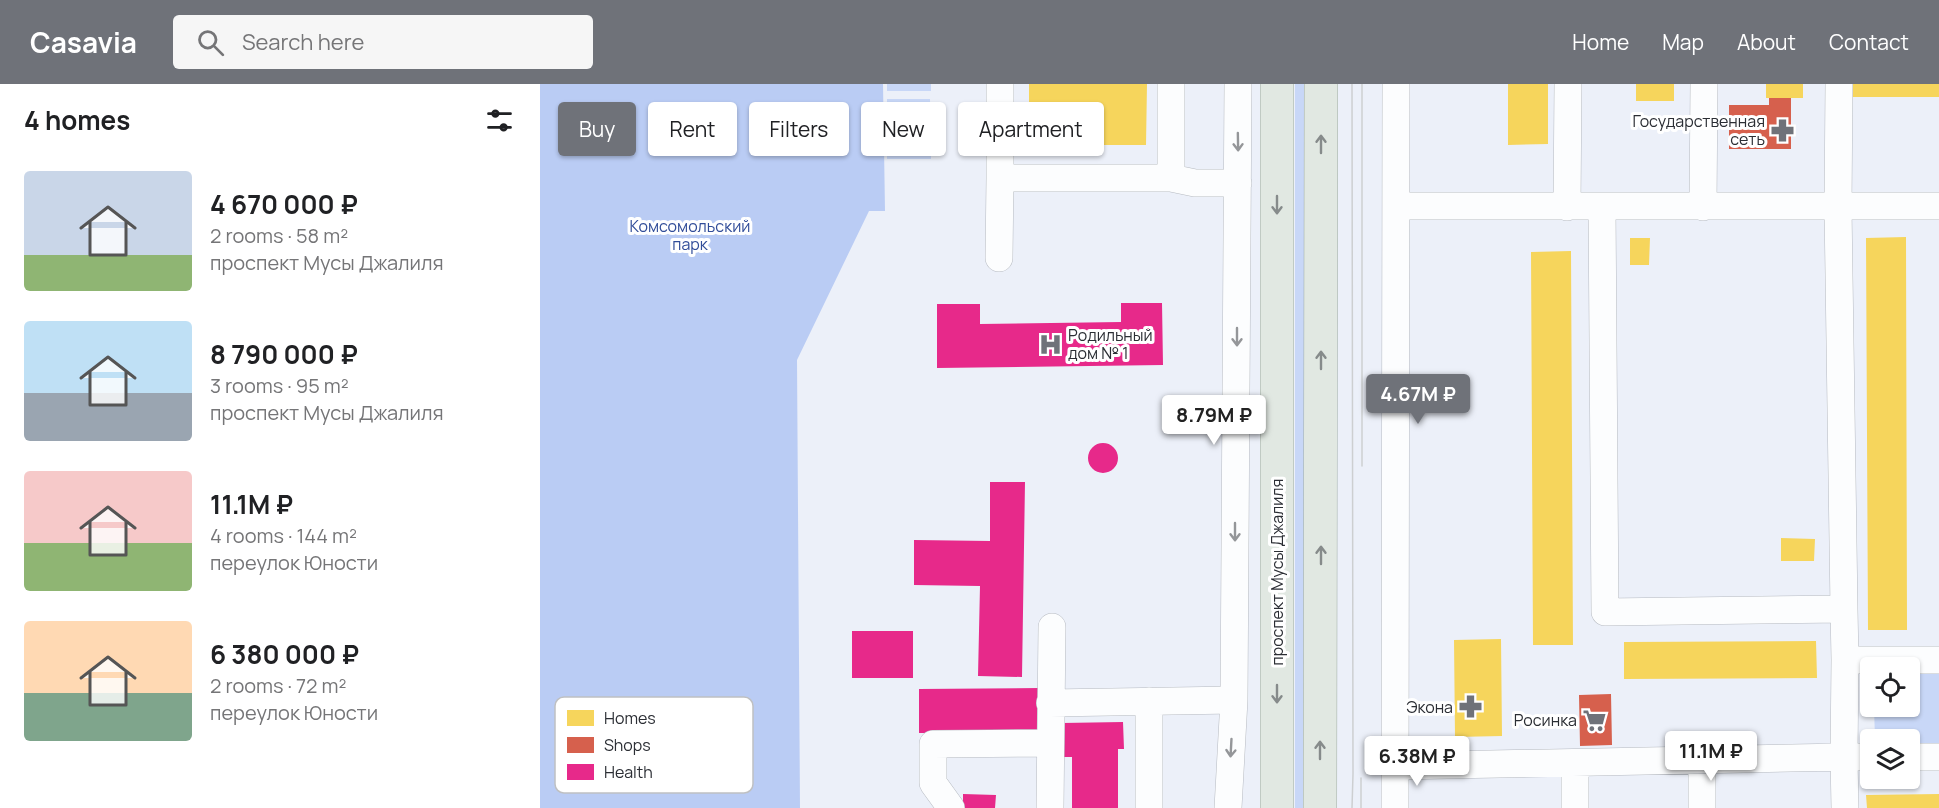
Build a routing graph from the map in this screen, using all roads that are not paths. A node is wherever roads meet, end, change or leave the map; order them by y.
1 (1000, 84) edge
2 (1171, 84) edge
3 (1238, 84) edge
4 (1277, 84) edge
5 (1321, 84) edge
6 (1396, 84) edge
7 (1569, 84) edge
8 (1704, 84) edge
9 (1839, 84) edge
10 (1000, 178) junction
11 (1170, 178) junction
12 (1238, 183) junction
13 (1396, 206) junction
14 (1939, 206) edge
15 (1567, 207) junction
16 (1602, 207) junction
17 (1703, 207) junction
18 (1838, 208) junction
19 (999, 258) dead end
20 (1845, 609) junction
21 (1052, 627) dead end
22 (1845, 660) junction
23 (1939, 660) edge
24 (1234, 700) junction
25 (1149, 701) junction
26 (1050, 703) junction
27 (1050, 742) junction
28 (1857, 757) edge
29 (1920, 757) edge
30 (1939, 757) edge
31 (1702, 759) junction
32 (1575, 763) junction
33 (1395, 766) junction
34 (951, 808) edge
35 (1050, 808) edge
36 (1149, 808) edge
37 (1228, 808) edge
38 (1277, 808) edge
39 (1320, 808) edge
40 (1395, 808) edge
41 (1575, 808) edge
42 (1702, 808) edge
43 (1845, 808) edge

1 - 10 street
2 - 11 street
3 -> 12 street
4 -> 38 main road, проспект Мусы Джалиля
39 -> 5 main road
6 - 13 street
7 - 15 street
8 - 17 street
9 - 18 street
10 - 11 street
10 - 19 street
11 - 12 street
12 -> 24 street
13 - 15 street
13 - 33 street
14 - 18 street
15 - 16 street
16 - 17 street
16 - 20 street
17 - 18 street
18 - 20 street
20 - 22 street
21 - 26 street
22 - 23 street
22 - 28 street
24 - 25 street
24 -> 37 street
25 - 26 street
25 - 36 street
26 - 27 street
27 - 34 street
27 - 35 street
28 - 31 street
28 - 43 street
29 - 30 street
31 - 32 street
31 - 42 street
32 - 33 street
32 - 41 street
33 - 40 street

